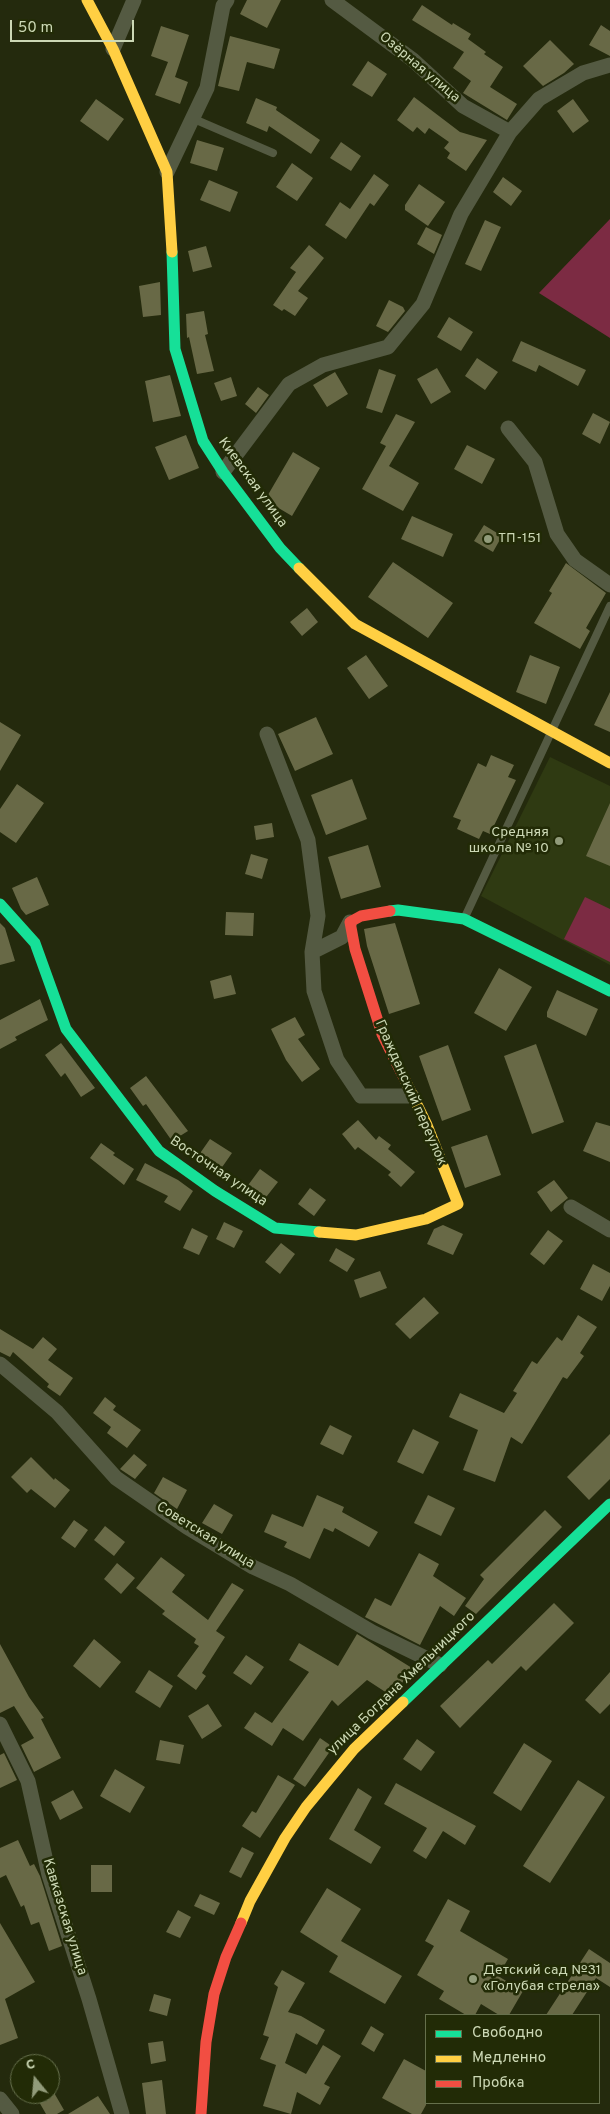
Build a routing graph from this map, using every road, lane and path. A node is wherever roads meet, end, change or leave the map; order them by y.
1 (86, 0) edge
2 (134, 0) edge
3 (226, 0) edge
4 (332, 0) edge
5 (113, 49) junction
6 (610, 65) edge
7 (194, 119) junction
8 (510, 132) junction
9 (273, 154) dead end
10 (167, 172) junction
11 (508, 428) dead end
12 (223, 472) junction
13 (610, 584) edge
14 (610, 606) edge
15 (550, 732) junction
16 (267, 734) dead end
17 (610, 763) edge
18 (0, 904) edge
19 (464, 919) junction
20 (350, 922) junction
21 (312, 952) junction
22 (610, 991) edge
23 (412, 1096) junction
24 (458, 1204) joint
25 (571, 1208) dead end
26 (610, 1230) edge
27 (0, 1364) edge
28 (610, 1504) edge
29 (440, 1665) junction
30 (0, 1724) edge
31 (0, 2099) edge
32 (12, 2114) edge
33 (122, 2114) edge
34 (201, 2114) edge

1 - 5 street, Киевская улица
2 - 5 street
3 - 7 street
4 - 8 street, Озёрная улица
5 - 10 street, Киевская улица
6 - 8 street
7 - 9 lane
7 - 10 street
8 - 12 street
10 - 12 street, Киевская улица
11 - 13 street
12 - 15 street, Киевская улица
14 - 15 lane
15 - 17 street, Киевская улица
15 - 19 lane
16 - 21 street
18 - 24 street, Восточная улица
19 - 20 street
19 - 22 street
20 - 21 street
20 - 23 street, Гражданский переулок
21 - 23 street
23 - 24 street, Гражданский переулок
25 - 26 street
27 - 29 street, Советская улица
28 - 29 street, улица Богдана Хмельницкого
29 - 34 street, улица Богдана Хмельницкого
30 - 33 street, Кавказская улица
31 - 32 street

